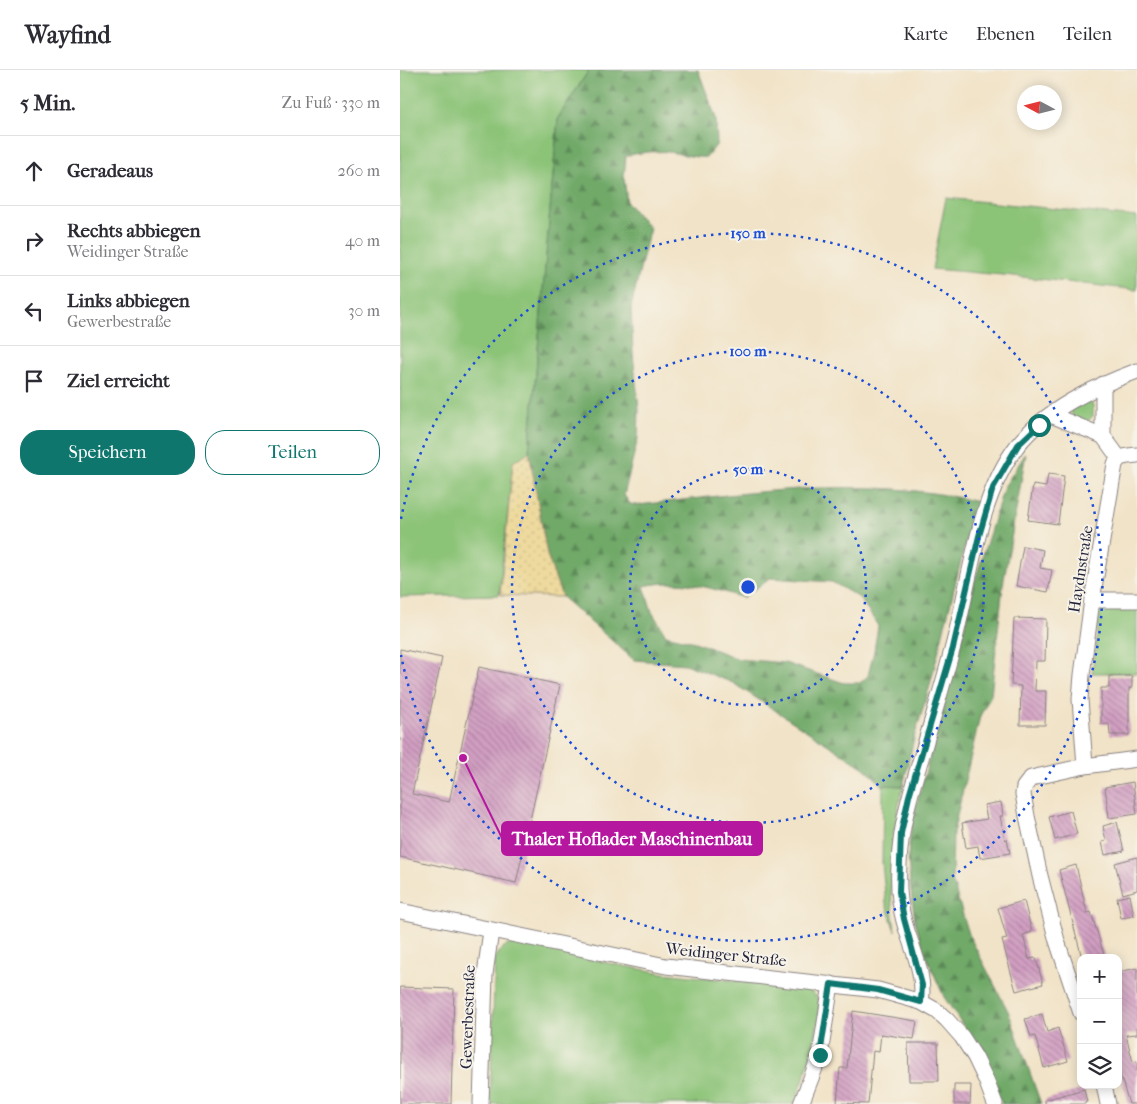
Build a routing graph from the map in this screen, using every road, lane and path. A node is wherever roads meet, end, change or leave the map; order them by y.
1 (1137, 371) edge
2 (1103, 384) junction
3 (1051, 415) junction
4 (1103, 436) junction
5 (1137, 456) edge
6 (1119, 458) junction
7 (1092, 600) junction
8 (1137, 600) edge
9 (1137, 759) edge
10 (1085, 766) junction
11 (400, 912) edge
12 (491, 932) junction
13 (831, 984) junction
14 (1077, 1001) edge
15 (921, 1002) junction
16 (1105, 1089) edge
17 (481, 1104) edge
18 (802, 1104) edge
19 (995, 1104) edge
20 (1108, 1104) edge

1 - 2 street
2 - 3 street
2 - 4 street
3 - 4 street
3 - 15 street
4 - 6 street
5 - 6 street
6 - 7 street, Haydnstraße
7 - 8 street
7 - 10 street, Haydnstraße
9 - 10 street
10 - 14 street
11 - 12 street, Weidinger Straße
12 - 13 street, Weidinger Straße
12 - 17 street, Gewerbestraße
13 - 15 street, Weidinger Straße
13 - 18 street
15 - 19 street, Weidinger Straße
16 - 20 street

